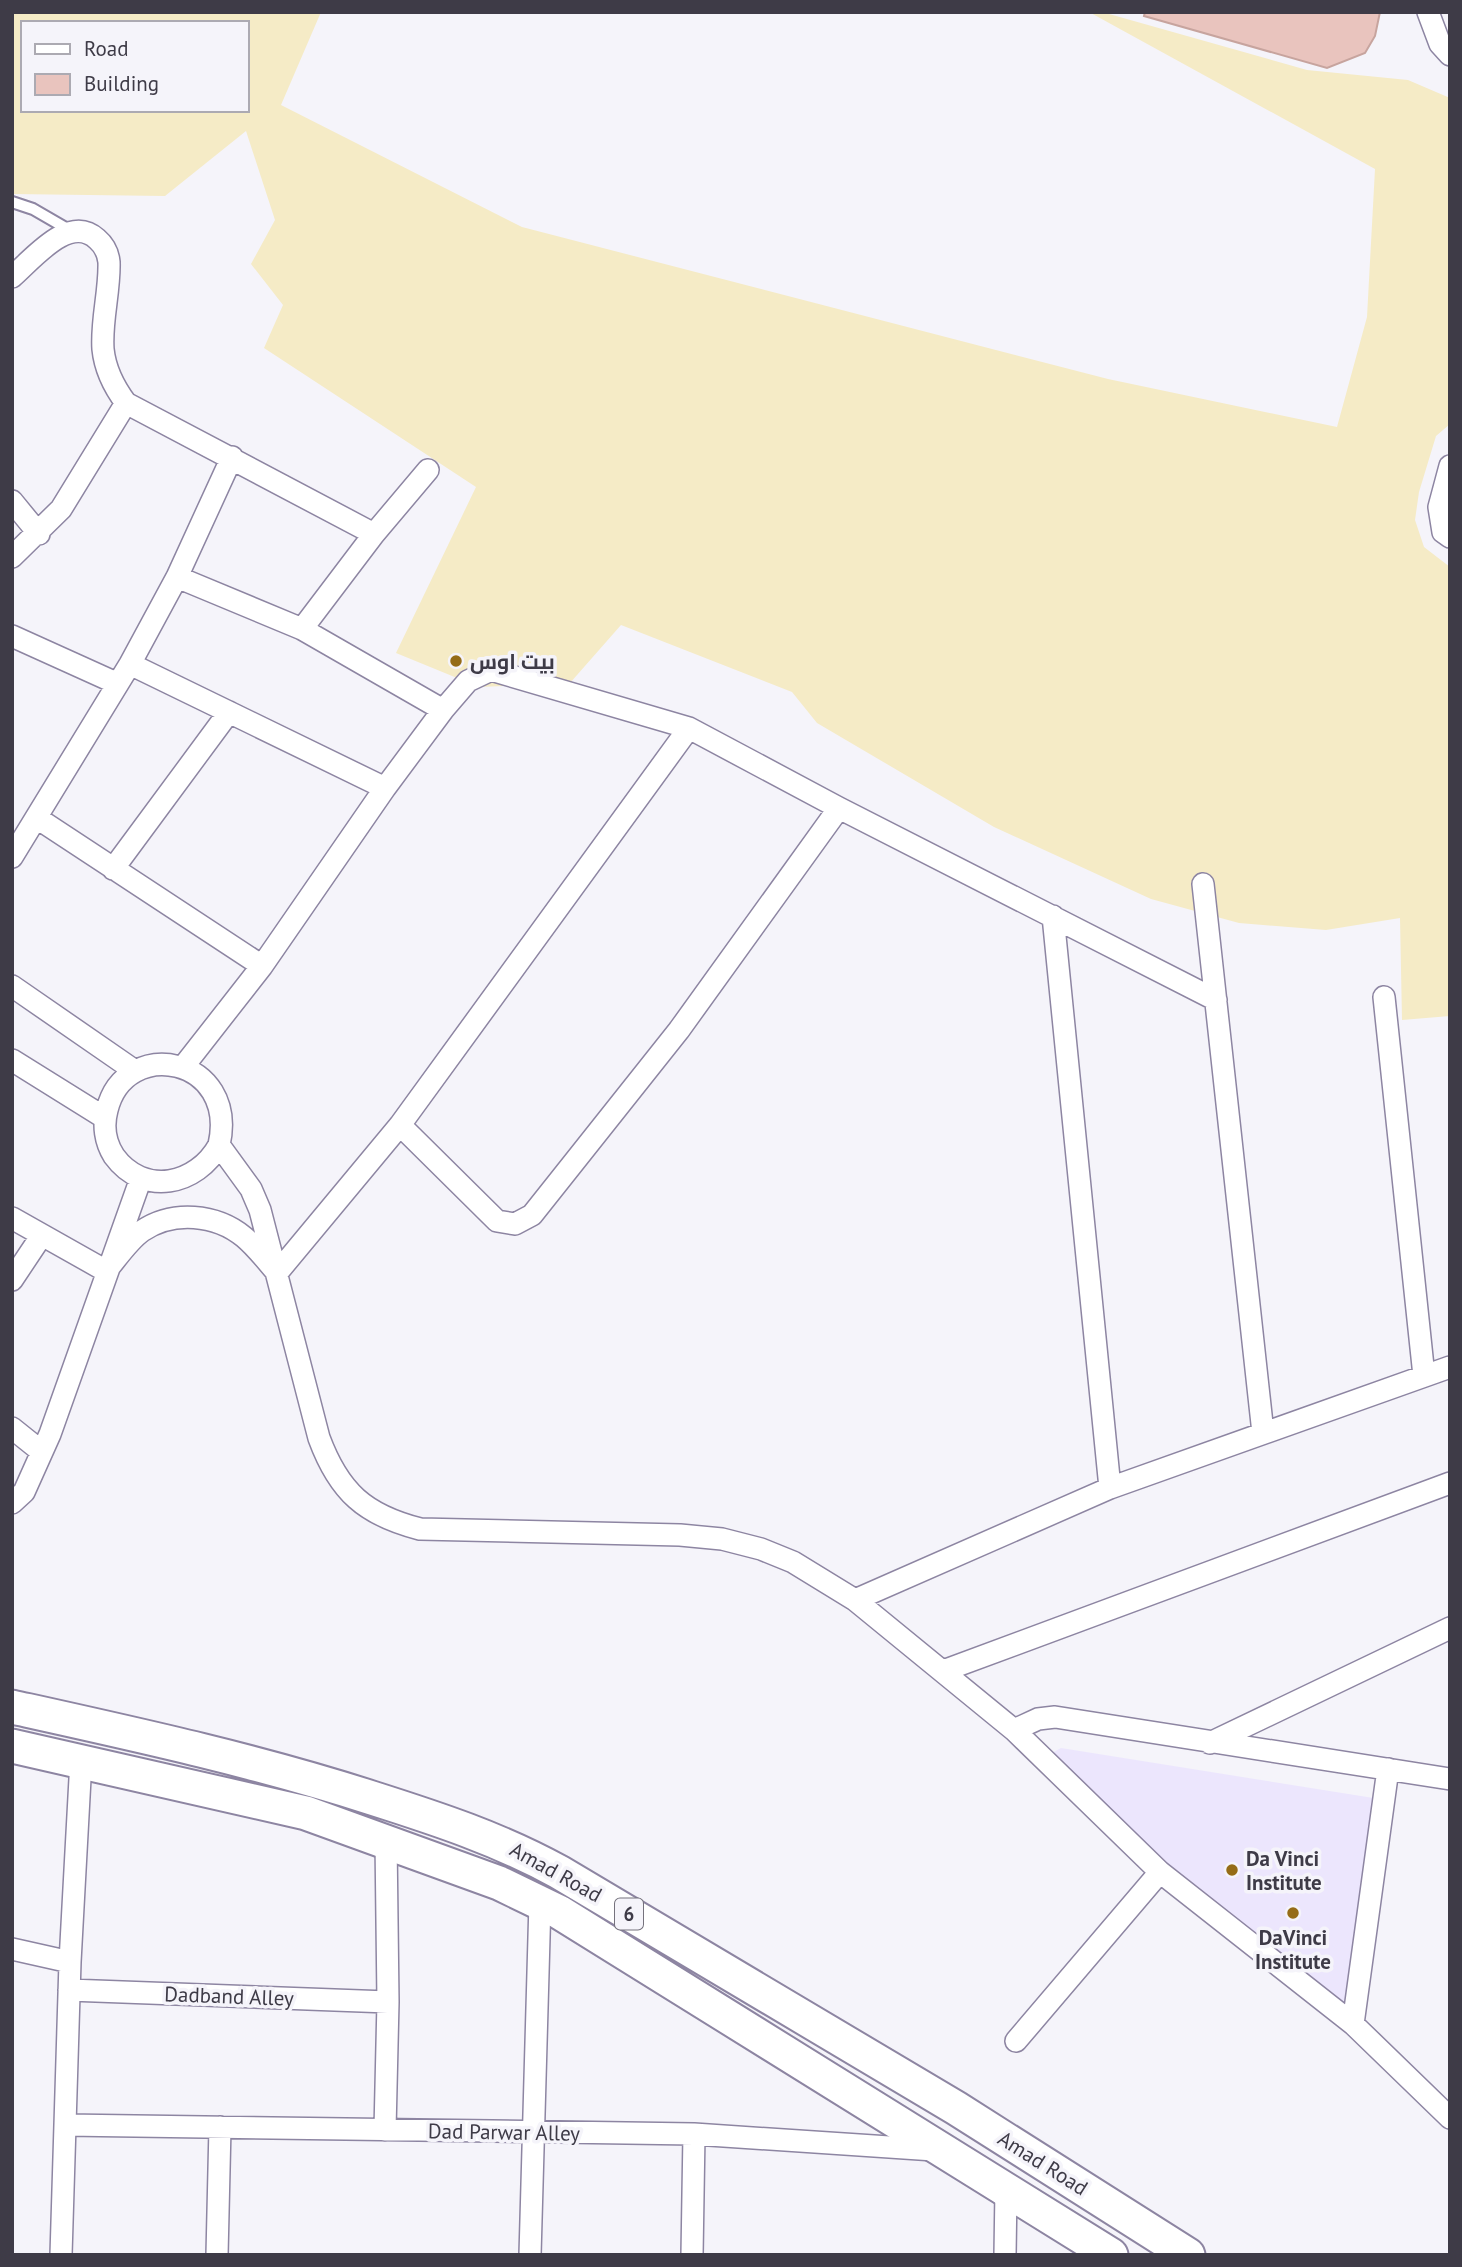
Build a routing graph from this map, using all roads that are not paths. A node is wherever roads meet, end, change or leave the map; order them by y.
1 (1450, 13) edge
2 (1429, 16) edge
3 (1450, 55) edge
4 (12, 202) edge
5 (71, 231) junction
6 (12, 277) edge
7 (126, 403) junction
8 (232, 457) junction
9 (1450, 466) edge
10 (428, 470) dead end
11 (12, 501) edge
12 (39, 534) junction
13 (374, 534) junction
14 (1450, 537) edge
15 (12, 557) edge
16 (177, 577) junction
17 (302, 629) junction
18 (12, 636) edge
19 (130, 664) junction
20 (116, 683) junction
21 (443, 710) junction
22 (229, 712) junction
23 (689, 728) junction
24 (385, 788) junction
25 (839, 808) junction
26 (37, 818) junction
27 (12, 857) edge
28 (113, 869) junction
29 (1202, 884) dead end
30 (1053, 916) junction
31 (262, 967) junction
32 (12, 986) edge
33 (1384, 997) dead end
34 (1216, 1000) junction
35 (12, 1060) edge
36 (183, 1067) junction
37 (135, 1071) junction
38 (105, 1118) junction
39 (400, 1125) junction
40 (219, 1145) junction
41 (141, 1178) junction
42 (12, 1218) edge
43 (42, 1235) junction
44 (106, 1271) junction
45 (277, 1273) junction
46 (12, 1280) edge
47 (1450, 1367) edge
48 (1424, 1376) junction
49 (12, 1428) edge
50 (1263, 1433) junction
51 (42, 1452) junction
52 (1450, 1483) edge
53 (1110, 1489) junction
54 (12, 1503) edge
55 (855, 1600) junction
56 (1450, 1628) edge
57 (943, 1671) junction
58 (12, 1707) edge
59 (1014, 1730) junction
60 (1210, 1743) junction
61 (12, 1746) edge
62 (81, 1760) junction
63 (1388, 1769) junction
64 (1450, 1779) edge
65 (386, 1840) junction
66 (1160, 1872) junction
67 (540, 1902) junction
68 (12, 1949) edge
69 (70, 1962) junction
70 (69, 1990) junction
71 (388, 2002) junction
72 (1353, 2024) junction
73 (1016, 2041) dead end
74 (1450, 2118) edge
75 (66, 2125) junction
76 (220, 2127) junction
77 (385, 2130) junction
78 (533, 2132) junction
79 (694, 2134) junction
80 (942, 2150) junction
81 (1006, 2189) junction
82 (61, 2255) edge
83 (217, 2255) edge
84 (530, 2255) edge
85 (691, 2255) edge
86 (1005, 2255) edge
87 (1111, 2255) edge
88 (1188, 2255) edge

1 - 2 street
2 - 3 street
4 - 5 lane
5 - 6 street
5 - 7 street
7 - 8 street
7 - 12 street
8 - 13 street
8 - 16 street
9 - 14 street
10 - 13 street
11 - 12 street
12 - 15 street
13 - 17 street
16 - 17 street
16 - 19 street
17 - 21 street
18 - 20 street
19 - 20 street
19 - 22 street
20 - 26 street
21 - 23 street
21 - 24 street
22 - 24 street
22 - 28 street
23 - 25 street
23 - 39 street
24 - 31 street
25 - 30 street
25 - 39 street
26 - 27 street
26 - 28 street
28 - 31 street
29 - 34 street
30 - 34 street
30 - 53 street
31 - 36 street
32 - 37 street
33 - 48 street
34 - 50 street
35 - 38 street
36 - 37 street
36 - 40 street
37 - 38 street
38 - 41 street
39 - 45 street
40 - 41 street
40 - 45 street
41 - 44 street
42 - 43 street
43 - 44 street
43 - 46 street
44 - 45 street
44 - 51 street
45 - 55 street
47 - 48 street
48 - 50 street
49 - 51 street
50 - 53 street
51 - 54 street
52 - 57 street
53 - 55 street
55 - 57 street
56 - 60 street
57 - 59 street
58 - 88 main road, Amad Road / 6
59 - 60 street
59 - 66 street
60 - 63 street
61 - 62 main road, Amad Road / 6
62 - 65 main road, Amad Road / 6
62 - 69 street
63 - 64 street
63 - 72 street
65 - 67 main road, Amad Road / 6
65 - 71 street
66 - 72 street
66 - 73 street
67 - 78 street
67 - 80 main road, Amad Road / 6
68 - 69 street
69 - 70 street
70 - 71 street, Dadband Alley
70 - 75 street
71 - 77 street
72 - 74 street
75 - 76 street, Dad Parwar Alley
75 - 82 street
76 - 77 street, Dad Parwar Alley
76 - 83 street
77 - 78 street, Dad Parwar Alley
78 - 79 street, Dad Parwar Alley
78 - 84 street
79 - 80 street, Dad Parwar Alley
79 - 85 street
80 - 81 main road, Amad Road / 6
81 - 86 street
81 - 87 main road, Amad Road / 6

